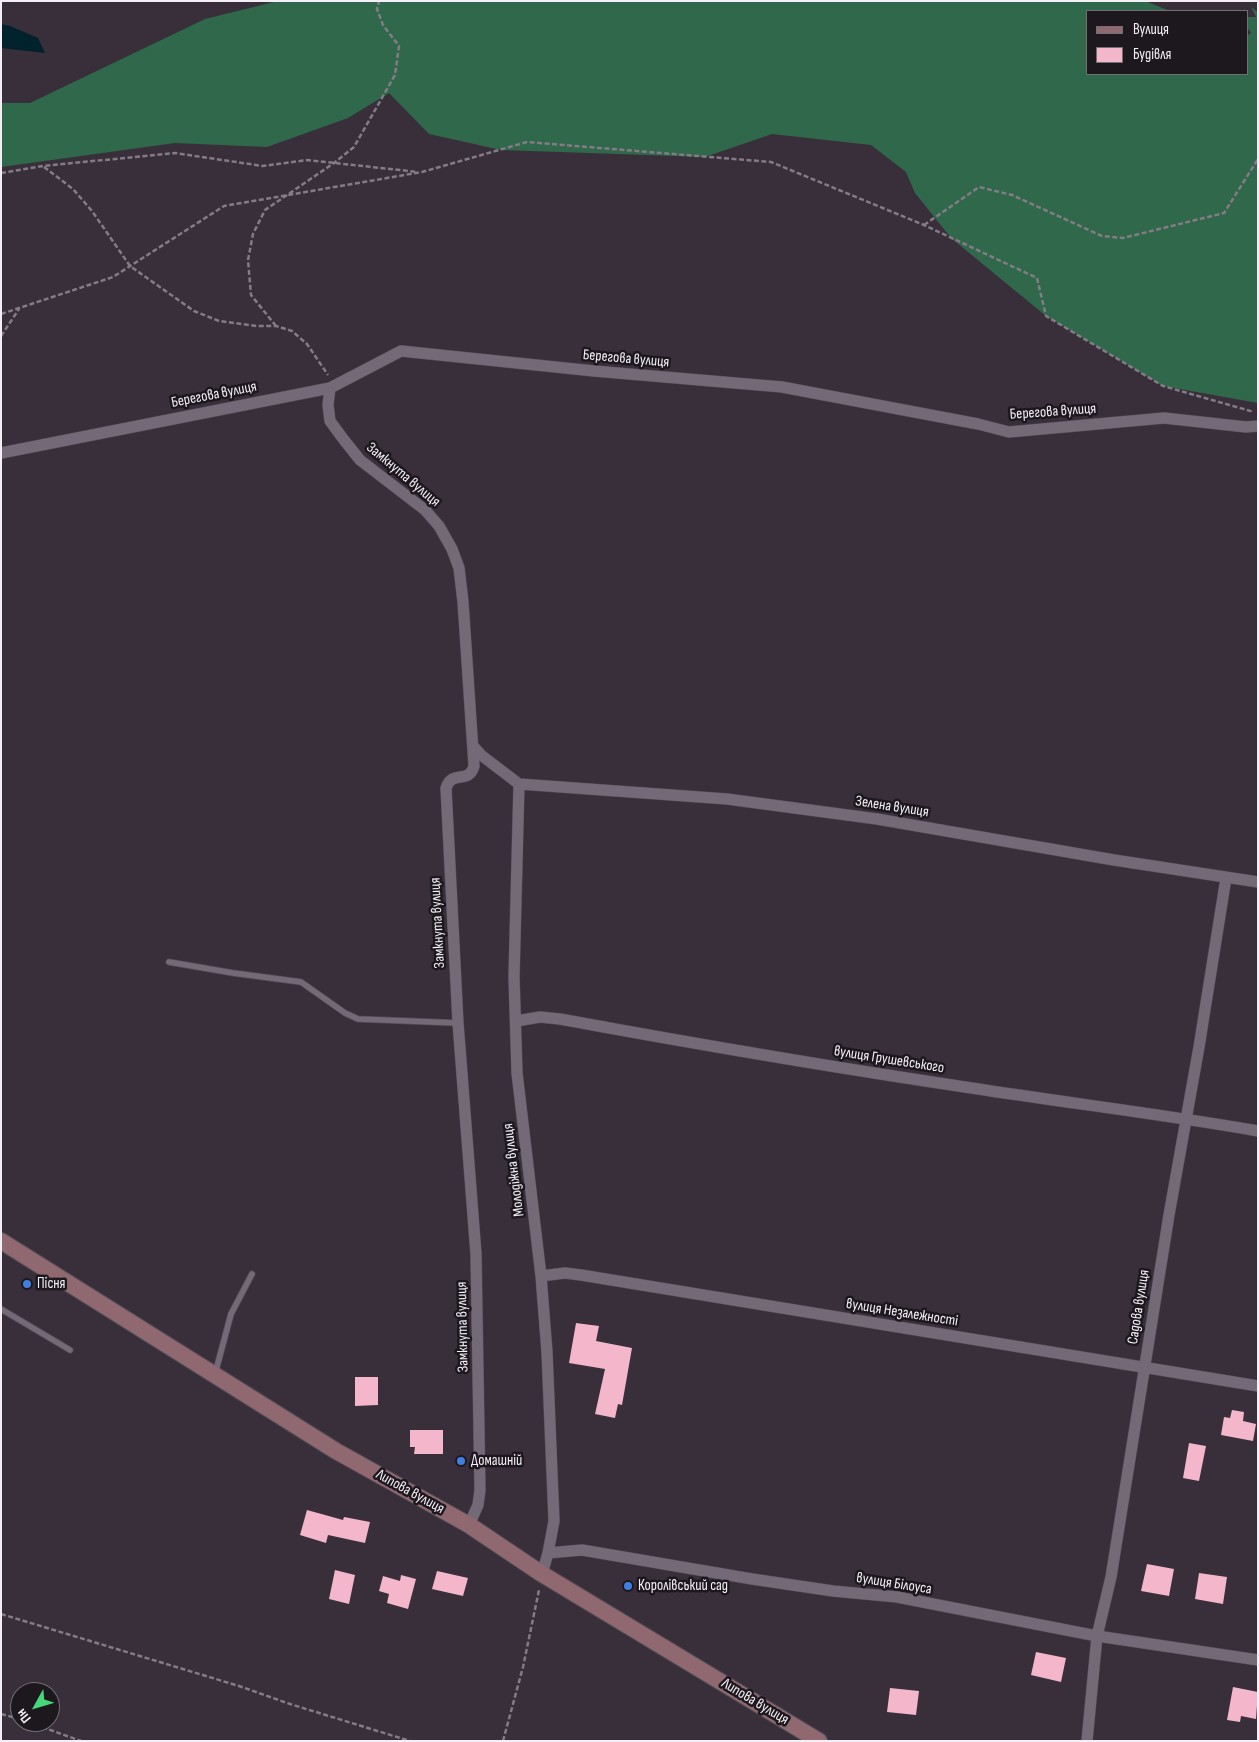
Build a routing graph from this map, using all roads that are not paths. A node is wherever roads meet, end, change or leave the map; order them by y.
1 (330, 388) junction
2 (1258, 426) edge
3 (1, 453) edge
4 (473, 746) junction
5 (519, 784) junction
6 (1226, 878) junction
7 (1258, 882) edge
8 (169, 962) dead end
9 (516, 1020) junction
10 (458, 1023) junction
11 (1186, 1118) junction
12 (1258, 1131) edge
13 (1, 1240) edge
14 (252, 1274) dead end
15 (541, 1276) junction
16 (1, 1309) edge
17 (70, 1350) dead end
18 (1145, 1368) junction
19 (215, 1374) junction
20 (1258, 1386) edge
21 (469, 1525) junction
22 (548, 1553) junction
23 (542, 1574) junction
24 (1097, 1636) junction
25 (1258, 1660) edge
26 (819, 1741) edge
27 (1087, 1741) edge

1 - 2 street, Берегова вулиця
1 - 3 street, Берегова вулиця
1 - 4 street, Замкнута вулиця
4 - 5 street
4 - 10 street, Замкнута вулиця
5 - 6 street, Зелена вулиця
5 - 9 street, Молодіжна вулиця
6 - 7 street, Зелена вулиця
6 - 11 street, Садова вулиця
8 - 10 lane
9 - 11 street, вулиця Грушевського
9 - 15 street, Молодіжна вулиця
10 - 21 street, Замкнута вулиця
11 - 12 street, вулиця Грушевського
11 - 18 street, Садова вулиця
13 - 19 street, Липова вулиця
14 - 19 lane
15 - 18 street, вулиця Незалежності
15 - 22 street, Молодіжна вулиця
16 - 17 lane
18 - 20 street, вулиця Незалежності
18 - 24 street, Садова вулиця
19 - 21 street, Липова вулиця
21 - 23 street, Липова вулиця
22 - 23 street
22 - 24 street, вулиця Білоуса
23 - 26 street, Липова вулиця
24 - 25 street, вулиця Білоуса
24 - 27 street, Садова вулиця

